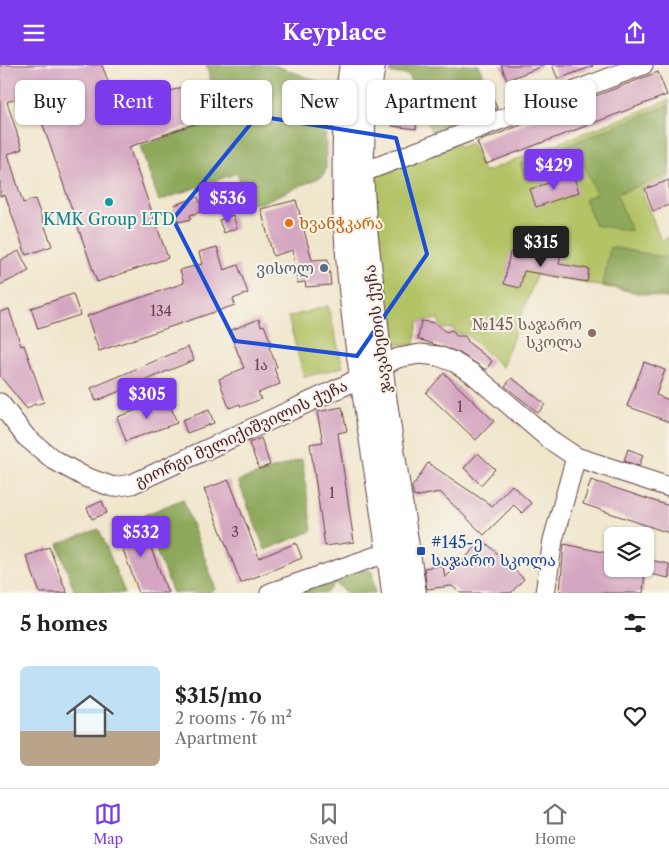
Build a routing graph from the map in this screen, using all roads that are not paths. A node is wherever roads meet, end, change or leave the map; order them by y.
1 (352, 65) edge
2 (373, 65) edge
3 (643, 65) edge
4 (361, 173) junction
5 (372, 371) junction
6 (0, 403) edge
7 (576, 457) junction
8 (669, 487) edge
9 (390, 555) junction
10 (270, 593) edge
11 (394, 593) edge
12 (414, 593) edge
13 (545, 593) edge

1 - 5 main road, ჯავახეთის ქუჩა
2 - 4 main road, ჯავახეთის ქუჩა
3 - 4 street
4 - 5 main road, ჯავახეთის ქუჩა
5 - 6 street, გიორგი მელიქიშვილის ქუჩა
5 - 7 street, გიორგი მელიქიშვილის ქუჩა
5 - 9 main road, ჯავახეთის ქუჩა
5 - 12 main road, ჯავახეთის ქუჩა
7 - 8 street, გიორგი მელიქიშვილის ქუჩა
7 - 13 street
9 - 10 street
9 - 11 main road, ჯავახეთის ქუჩა

